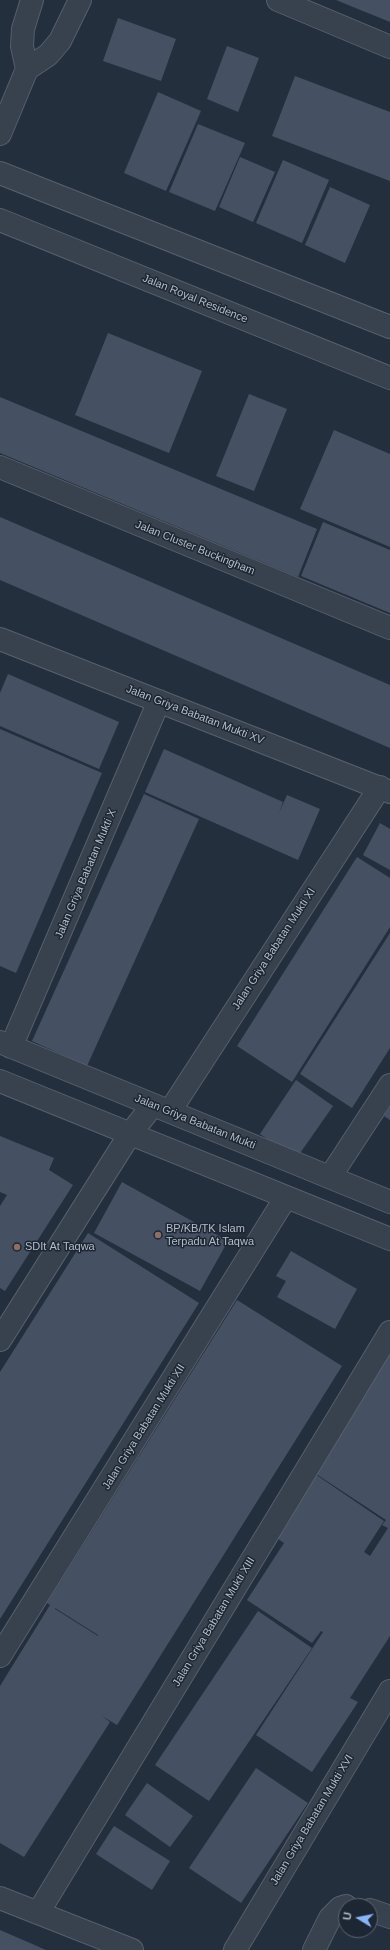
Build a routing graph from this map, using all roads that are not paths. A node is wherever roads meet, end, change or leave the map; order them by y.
1 (32, 0) edge
2 (80, 0) edge
3 (278, 0) edge
4 (390, 47) edge
5 (27, 69) junction
6 (0, 134) edge
7 (0, 173) edge
8 (0, 220) edge
9 (390, 327) edge
10 (390, 378) edge
11 (0, 467) edge
12 (390, 628) edge
13 (2, 646) edge
14 (159, 701) junction
15 (385, 789) edge
16 (6, 1045) edge
17 (0, 1081) edge
18 (390, 1085) edge
19 (161, 1108) junction
20 (130, 1134) junction
21 (330, 1177) junction
22 (286, 1197) junction
23 (390, 1202) edge
24 (390, 1239) edge
25 (390, 1332) edge
26 (1, 1337) edge
27 (0, 1656) edge
28 (390, 1690) edge
29 (0, 1898) edge
30 (338, 1910) edge
31 (38, 1913) junction
32 (378, 1913) edge
33 (390, 1917) edge
34 (132, 1950) edge
35 (235, 1950) edge
36 (314, 1950) edge

1 - 5 street
2 - 5 street
3 - 4 street
5 - 6 street
7 - 9 street
8 - 10 street, Jalan Royal Residence
11 - 12 street, Jalan Cluster Buckingham
13 - 14 street, Jalan Griya Babatan Mukti XV
14 - 15 street, Jalan Griya Babatan Mukti XV
14 - 16 street, Jalan Griya Babatan Mukti X
15 - 19 street, Jalan Griya Babatan Mukti XI
16 - 19 street, Jalan Griya Babatan Mukti
17 - 20 street
18 - 21 street
19 - 20 street, Jalan Griya Babatan Mukti XI
19 - 21 street, Jalan Griya Babatan Mukti
20 - 22 street
20 - 26 street, Jalan Griya Babatan Mukti XI
21 - 23 street, Jalan Griya Babatan Mukti
22 - 24 street
22 - 27 street, Jalan Griya Babatan Mukti XII
25 - 31 street, Jalan Griya Babatan Mukti XIII
28 - 35 street, Jalan Griya Babatan Mukti XVI
29 - 31 street
30 - 36 street
31 - 34 street
32 - 33 street

